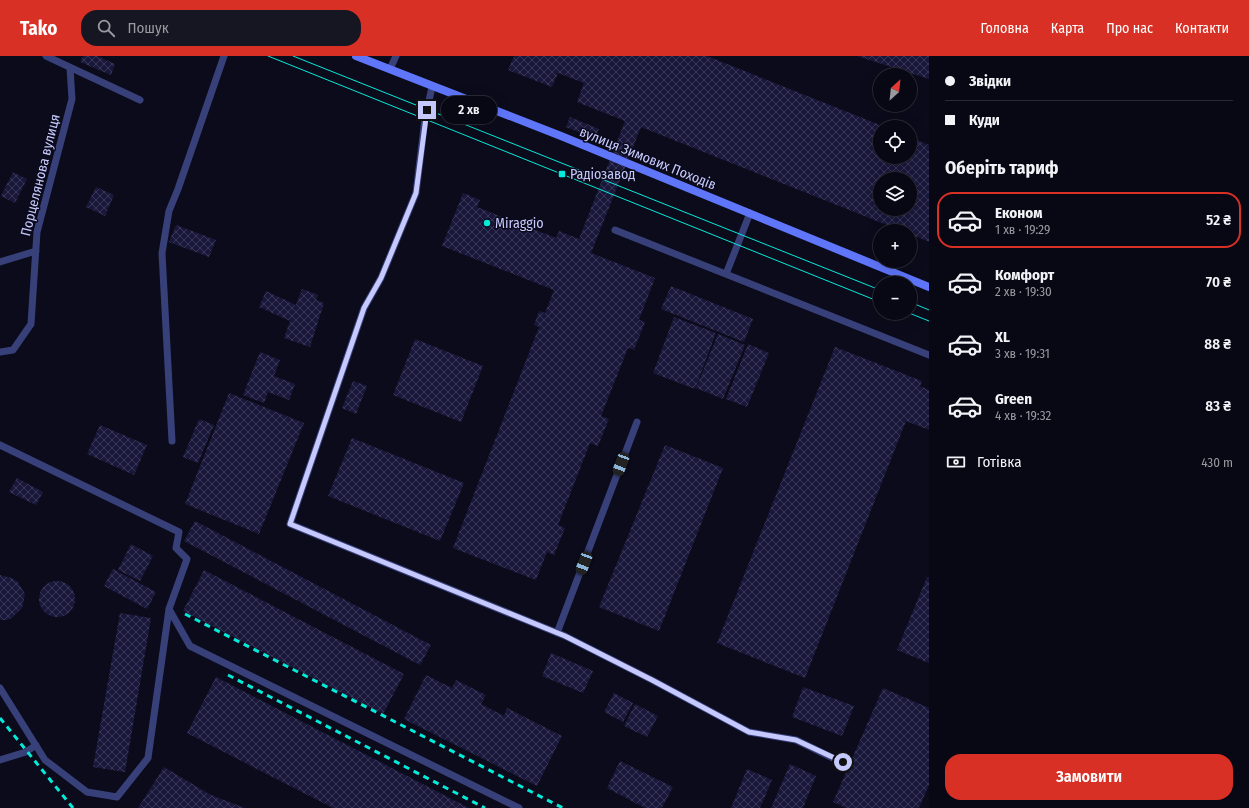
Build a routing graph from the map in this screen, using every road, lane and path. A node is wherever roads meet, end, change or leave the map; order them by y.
1 (46, 56) edge
2 (224, 56) edge
3 (356, 56) edge
4 (396, 56) edge
5 (70, 68) junction
6 (390, 69) junction
7 (432, 87) junction
8 (140, 100) dead end
9 (750, 213) junction
10 (615, 230) dead end
11 (36, 251) junction
12 (0, 262) edge
13 (726, 274) junction
14 (929, 286) edge
15 (0, 352) edge
16 (929, 355) edge
17 (637, 422) dead end
18 (172, 441) dead end
19 (0, 445) edge
20 (169, 609) junction
21 (557, 633) junction
22 (0, 688) edge
23 (36, 744) junction
24 (0, 760) edge
25 (843, 762) dead end
26 (519, 808) edge

1 - 5 lane
2 - 18 lane
3 - 6 main road, вулиця Зимових Походів
4 - 6 lane
5 - 8 lane
5 - 11 lane, Порцелянова вулиця
6 - 7 main road, вулиця Зимових Походів
7 - 9 main road, вулиця Зимових Походів
7 - 21 lane
9 - 13 lane
9 - 14 main road, вулиця Зимових Походів
10 - 13 lane
11 - 12 lane, Порцелянова вулиця
11 - 15 lane
13 - 16 lane
17 - 21 lane
19 - 20 lane
20 - 23 lane
20 - 26 lane
21 - 25 lane
22 - 23 lane
23 - 24 lane

